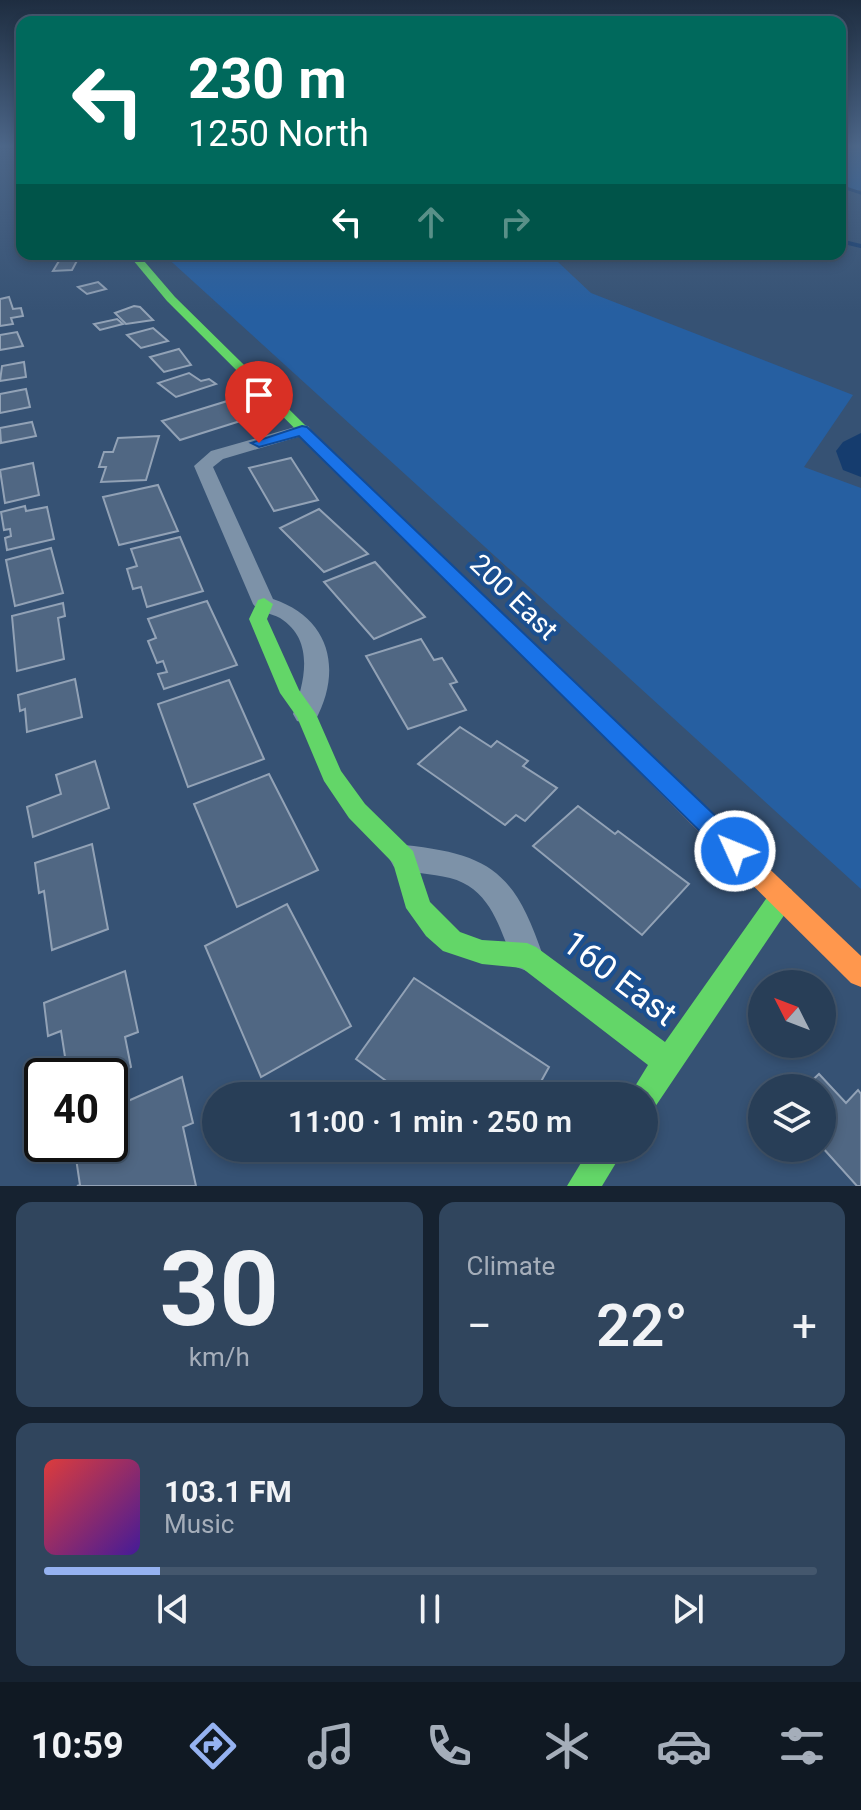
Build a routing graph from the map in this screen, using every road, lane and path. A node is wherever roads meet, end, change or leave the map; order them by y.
1 (138, 260) edge
2 (302, 430) junction
3 (264, 604) junction
4 (306, 714) junction
5 (404, 858) junction
6 (782, 897) junction
7 (527, 956) junction
8 (861, 974) edge
9 (667, 1061) junction
10 (653, 1082) edge
11 (599, 1162) edge
12 (583, 1186) edge

1 - 2 street, 200 East
2 - 3 street, 160 East
2 - 6 street, 200 East
3 - 4 street, 160 East
3 - 4 street
4 - 5 street, 160 East
5 - 7 street, 160 East
5 - 7 street, 160 East
6 - 8 street, 200 East
6 - 9 street
7 - 9 street, 160 East
9 - 10 street
11 - 12 street

